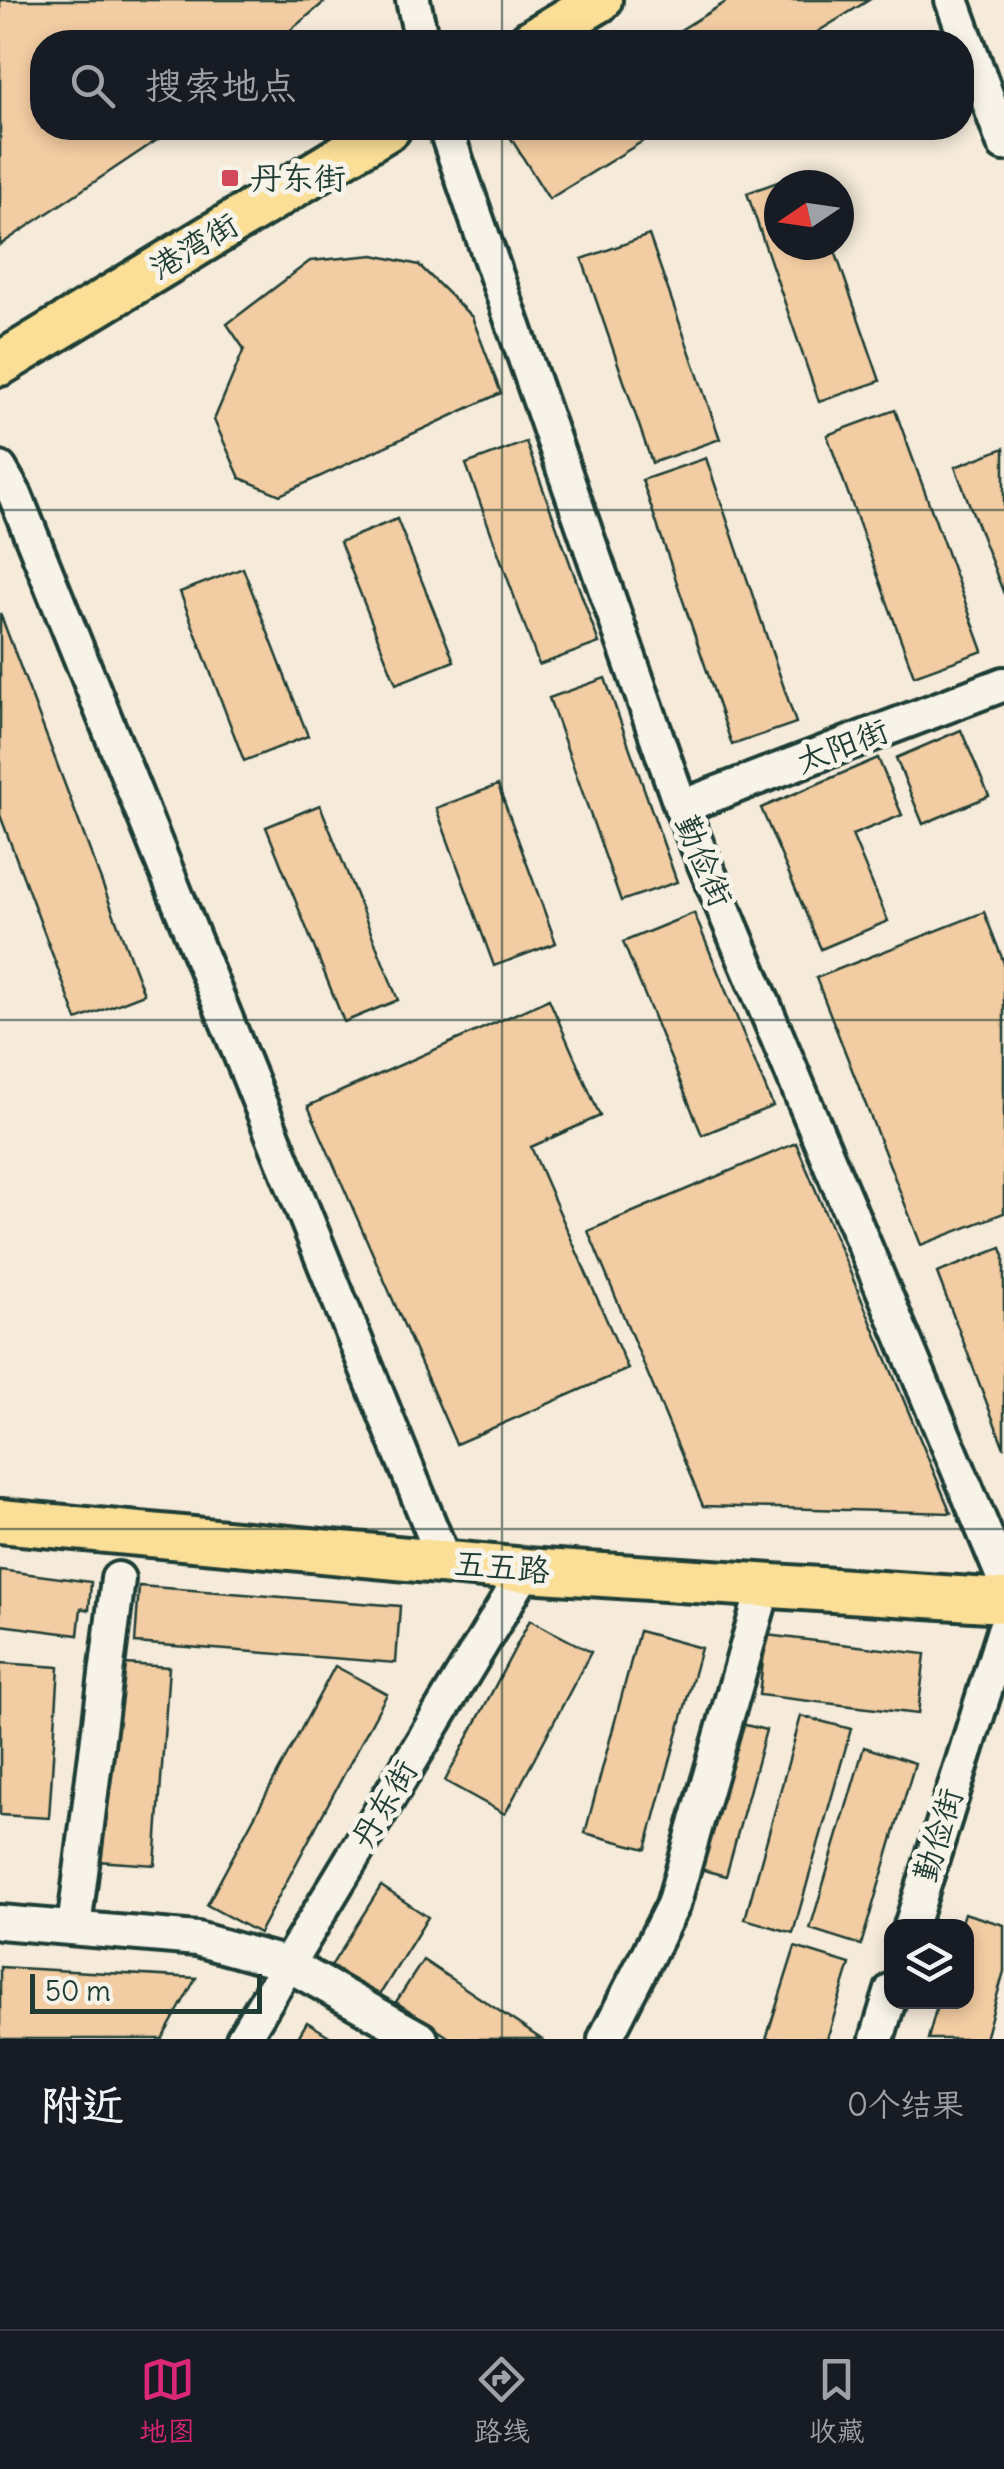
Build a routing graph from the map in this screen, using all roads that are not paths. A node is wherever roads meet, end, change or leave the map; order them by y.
1 (413, 0) edge
2 (600, 0) edge
3 (952, 0) edge
4 (419, 30) edge
5 (550, 30) edge
6 (963, 30) edge
7 (974, 61) edge
8 (369, 140) edge
9 (449, 140) edge
10 (1004, 144) edge
11 (0, 364) edge
12 (0, 470) edge
13 (1004, 684) edge
14 (681, 807) junction
15 (0, 1521) edge
16 (445, 1562) junction
17 (526, 1570) junction
18 (118, 1579) dead end
19 (1004, 1579) edge
20 (764, 1583) junction
21 (1004, 1601) edge
22 (1004, 1630) edge
23 (912, 1919) edge
24 (0, 1922) edge
25 (74, 1928) junction
26 (287, 1964) junction
27 (886, 2009) edge
28 (243, 2039) edge
29 (421, 2039) edge
30 (605, 2039) edge
31 (877, 2039) edge

1 - 4 street
2 - 5 main road
3 - 6 street
7 - 10 street
8 - 11 main road, 港湾街
9 - 14 street, 勤俭街
12 - 16 street
13 - 14 street, 太阳街
14 - 19 street, 勤俭街
15 - 16 main road, 五五路
16 - 17 main road, 五五路
17 - 20 main road, 五五路
17 - 26 street, 丹东街
18 - 25 street
20 - 21 main road, 五五路
20 - 30 street
22 - 23 street, 勤俭街
24 - 25 street
25 - 26 street
26 - 28 street, 丹东街
26 - 29 street
27 - 31 street

